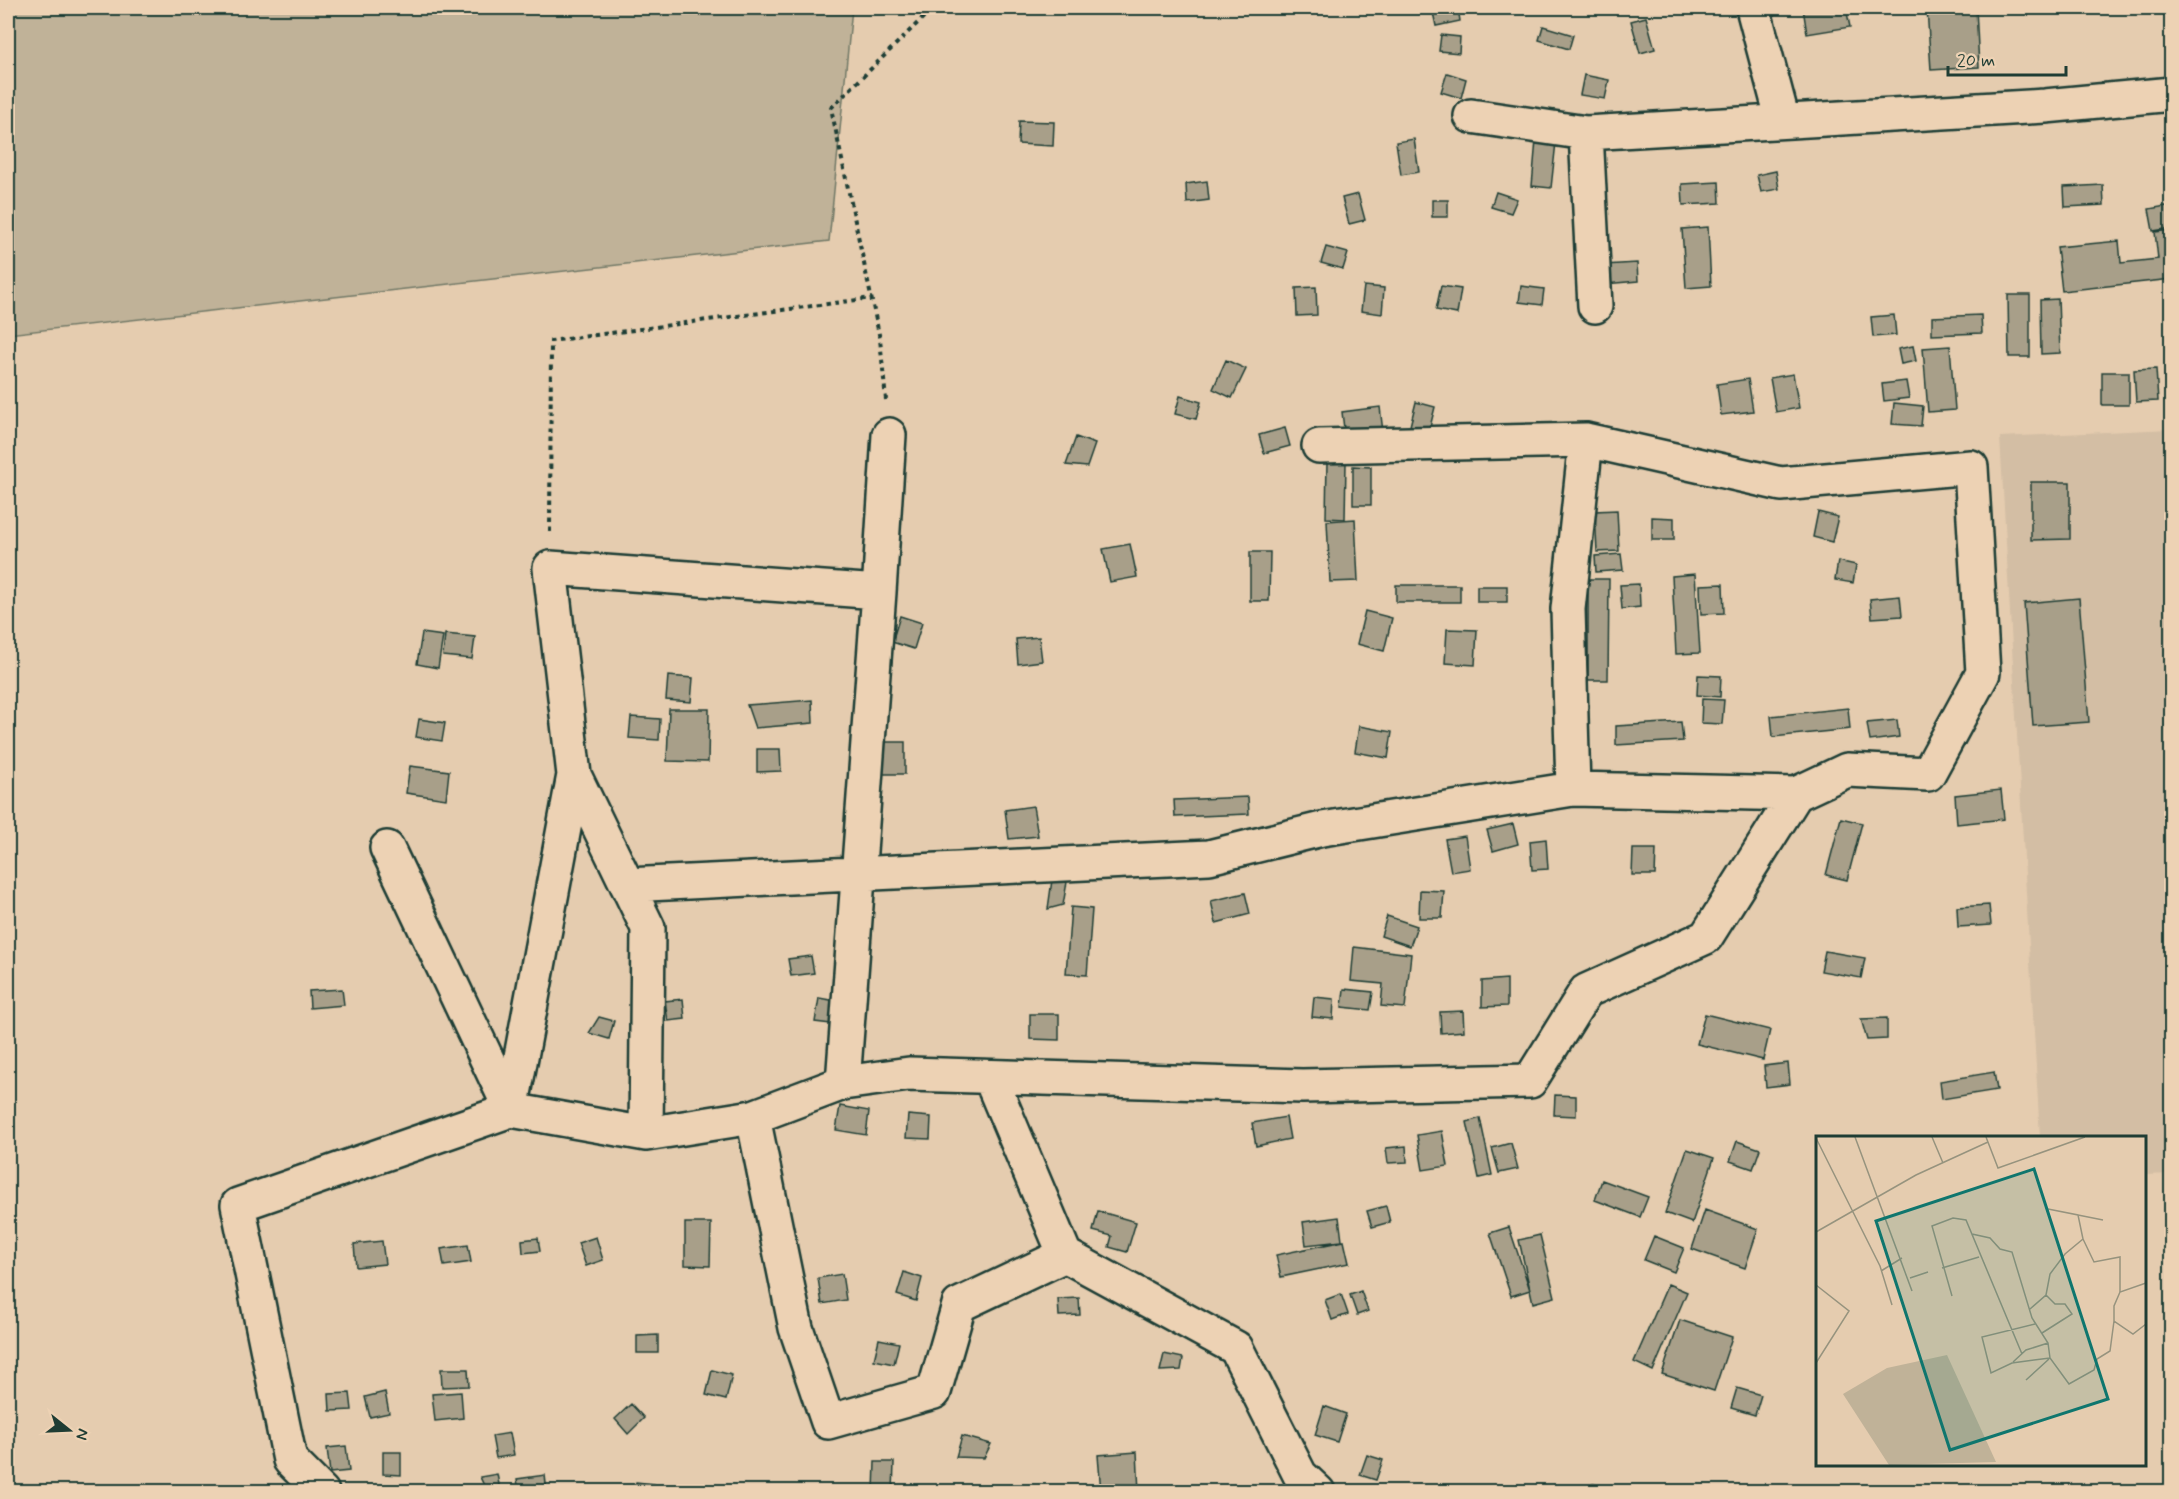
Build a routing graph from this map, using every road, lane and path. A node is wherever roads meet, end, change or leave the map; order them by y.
1 (933, 8) edge
2 (1754, 8) edge
3 (2172, 94) edge
4 (1471, 116) dead end
5 (1783, 121) junction
6 (1586, 133) junction
7 (872, 298) junction
8 (1595, 306) dead end
9 (889, 435) joint
10 (1586, 440) junction
11 (1319, 446) dead end
12 (550, 568) junction
13 (879, 592) junction
14 (574, 775) junction
15 (1573, 789) junction
16 (1796, 794) junction
17 (387, 848) dead end
18 (858, 874) junction
19 (627, 885) junction
20 (990, 1077) junction
21 (843, 1083) junction
22 (511, 1110) junction
23 (753, 1117) junction
24 (646, 1134) junction
25 (1065, 1255) junction
26 (322, 1491) edge
27 (1318, 1491) edge

1 - 7 path
2 - 5 street
3 - 5 street
4 - 6 street
5 - 6 street
6 - 8 street
7 - 9 path
7 - 12 path
9 - 13 street
10 - 11 street
10 - 15 street
10 - 16 street
12 - 13 street
12 - 14 street
13 - 18 street
14 - 19 street
14 - 22 street
15 - 16 street
15 - 18 street
16 - 20 street
17 - 22 street
18 - 19 street
18 - 21 street
19 - 24 street
20 - 21 street
20 - 25 street
21 - 23 street
22 - 24 street
22 - 26 street
23 - 24 street
23 - 25 street
25 - 27 street

